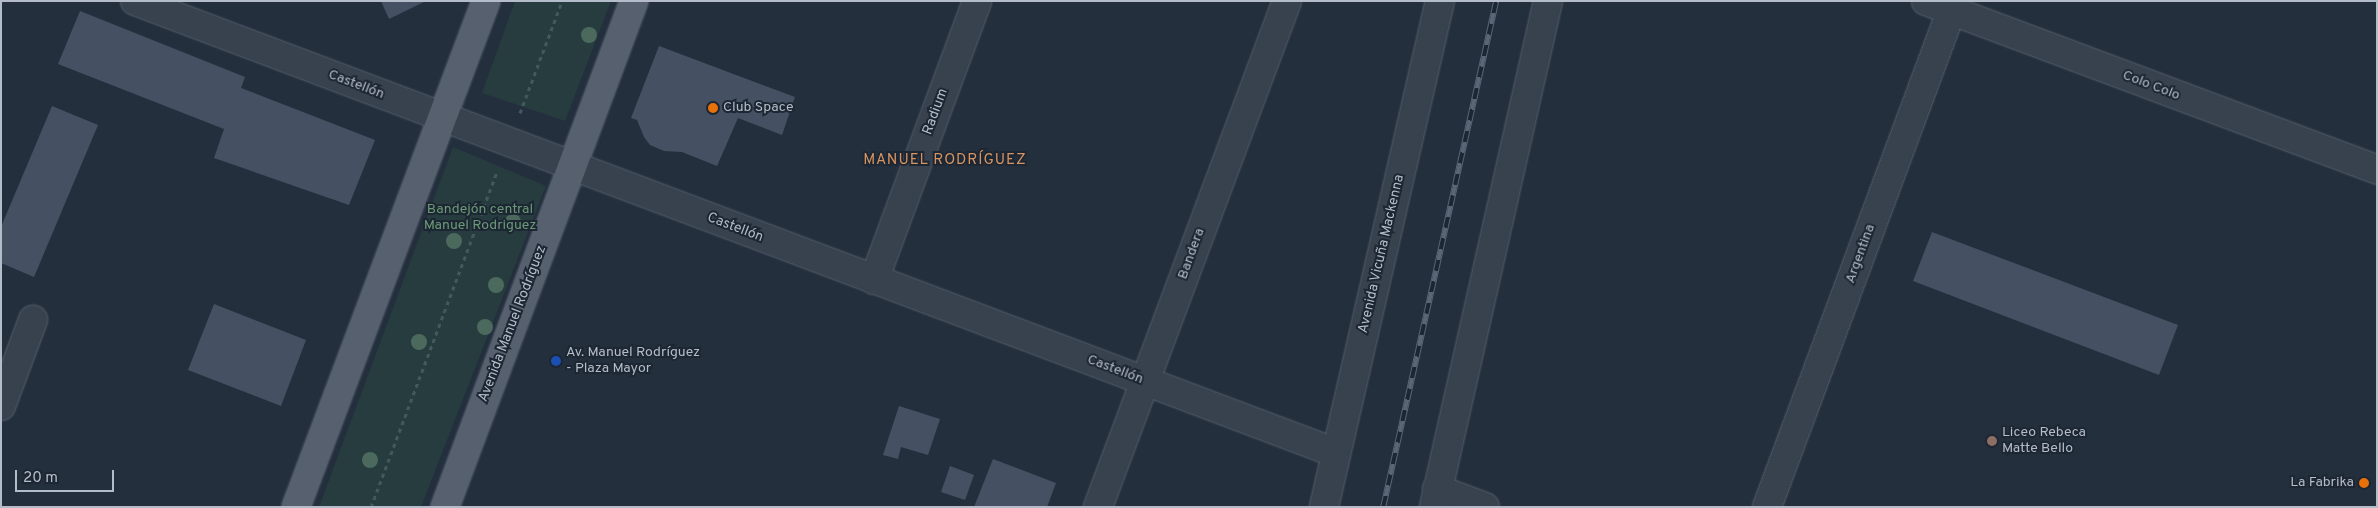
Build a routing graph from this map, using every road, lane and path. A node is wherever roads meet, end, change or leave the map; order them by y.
1 (135, 1) edge
2 (486, 1) edge
3 (562, 1) edge
4 (634, 1) edge
5 (977, 1) edge
6 (1287, 1) edge
7 (1440, 1) edge
8 (1548, 1) edge
9 (1926, 1) edge
10 (1953, 6) edge
11 (442, 118) junction
12 (509, 143) junction
13 (573, 167) junction
14 (2377, 170) edge
15 (874, 280) junction
16 (33, 320) dead end
17 (1144, 381) junction
18 (1, 406) edge
19 (1336, 453) junction
20 (1436, 498) edge
21 (296, 507) edge
22 (371, 507) edge
23 (445, 507) edge
24 (1098, 507) edge
25 (1324, 507) edge
26 (1484, 507) edge
27 (1767, 507) edge

1 - 11 street, Castellón
2 - 11 main road
3 - 12 path
4 - 13 main road, Avenida Manuel Rodríguez
5 - 15 street, Radium
6 - 17 street, Bandera
7 - 19 street, Avenida Vicuña Mackenna
8 - 20 street
9 - 10 street, Colo Colo
10 - 14 street, Colo Colo
10 - 27 street, Argentina
11 - 12 street, Castellón
11 - 21 main road
12 - 13 street, Castellón
12 - 22 path
13 - 15 street, Castellón
13 - 23 main road, Avenida Manuel Rodríguez
15 - 17 street, Castellón
16 - 18 street
17 - 19 street, Castellón
17 - 24 street, Bandera
19 - 25 street, Avenida Vicuña Mackenna
20 - 26 street

